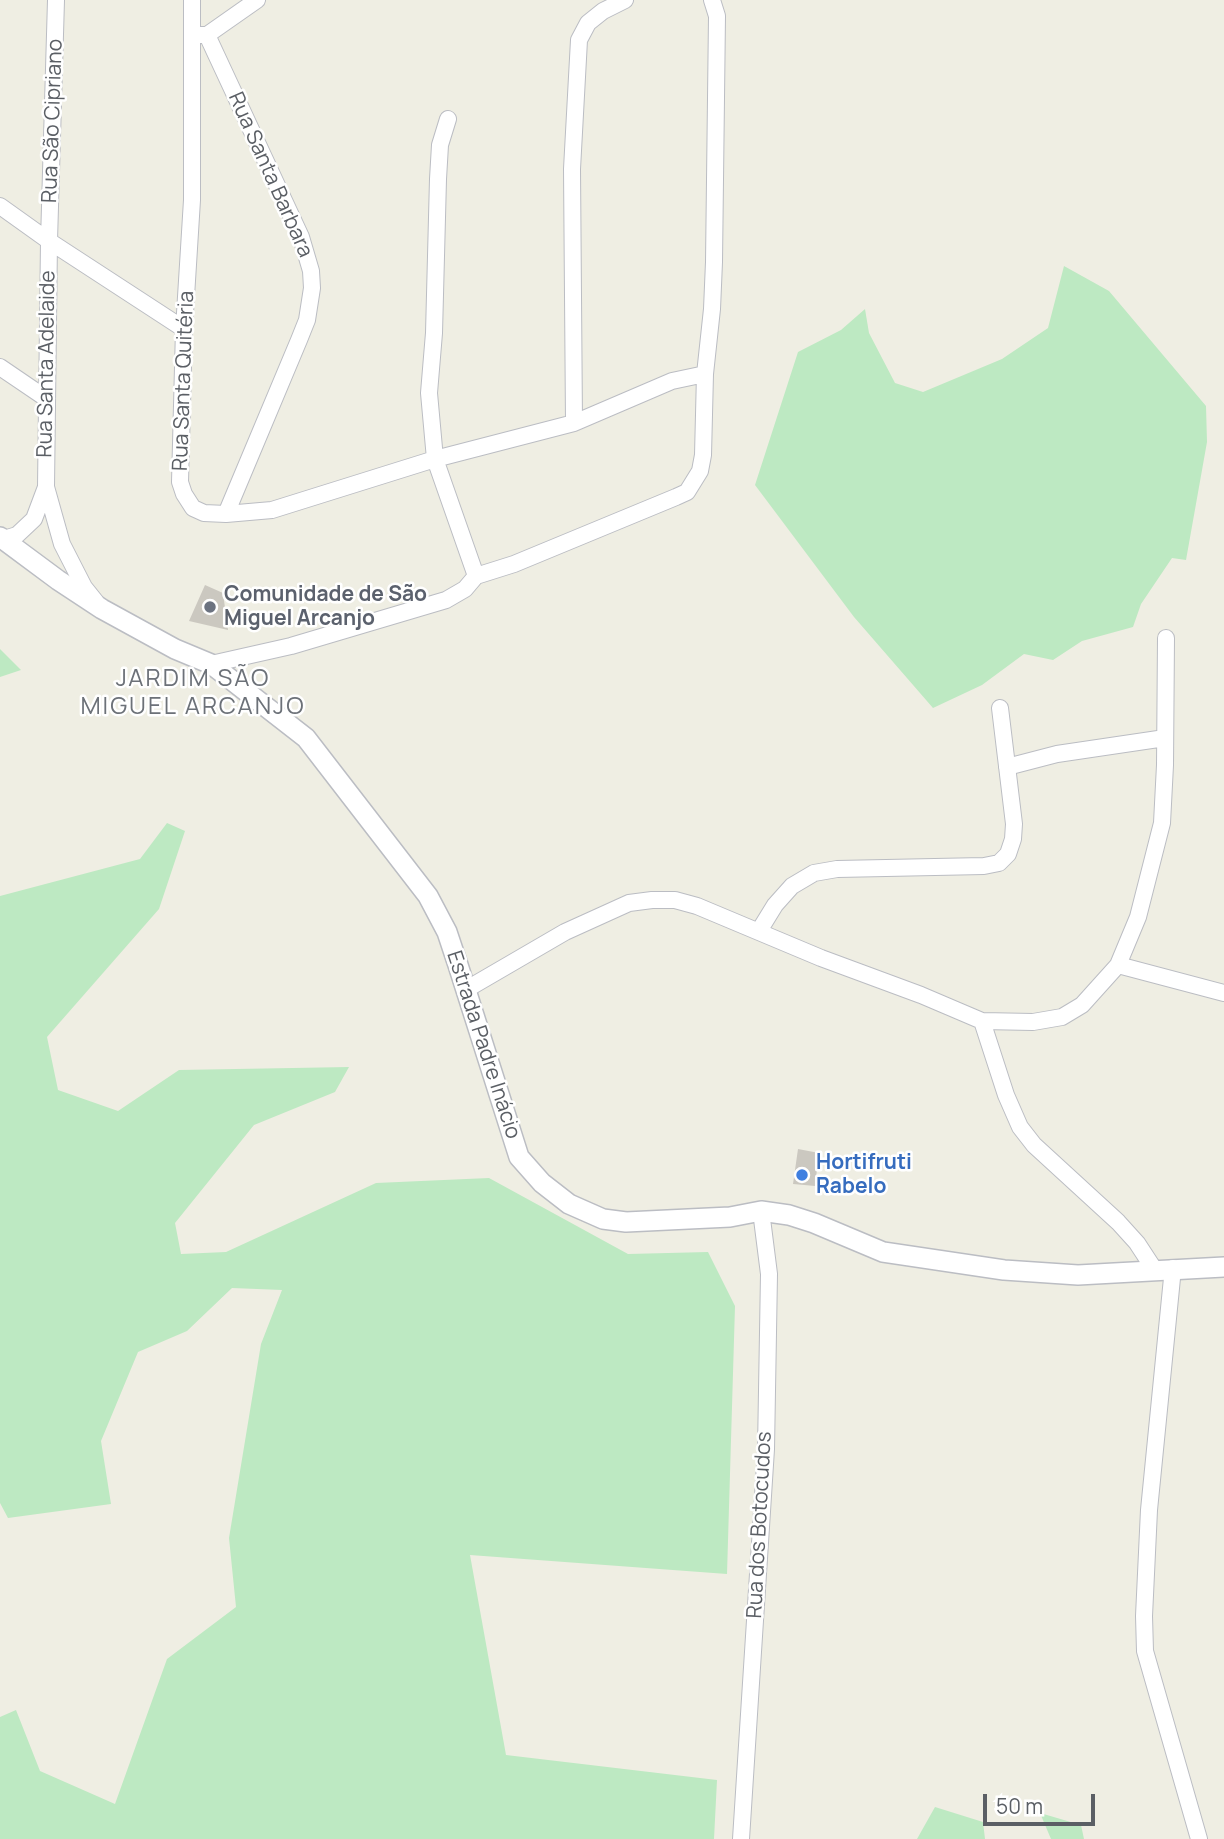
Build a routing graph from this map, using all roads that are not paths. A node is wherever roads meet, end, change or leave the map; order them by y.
1 (56, 0) edge
2 (192, 0) edge
3 (257, 0) edge
4 (625, 0) edge
5 (712, 0) edge
6 (200, 35) junction
7 (447, 119) dead end
8 (0, 206) edge
9 (49, 242) junction
10 (184, 329) junction
11 (0, 367) edge
12 (705, 374) junction
13 (47, 399) junction
14 (574, 423) junction
15 (435, 459) junction
16 (46, 487) junction
17 (226, 514) junction
18 (2, 538) edge
19 (476, 576) junction
20 (102, 609) junction
21 (1166, 638) dead end
22 (211, 664) junction
23 (1000, 708) dead end
24 (1165, 738) junction
25 (1007, 767) junction
26 (759, 931) junction
27 (1118, 965) junction
28 (467, 989) junction
29 (1224, 993) edge
30 (982, 1021) junction
31 (761, 1210) junction
32 (1224, 1267) edge
33 (1164, 1269) junction
34 (741, 1839) edge
35 (1199, 1839) edge

1 - 9 street, Rua São Cipriano
2 - 6 street, Rua Santa Quitéria
3 - 6 street
4 - 14 street
5 - 12 street
6 - 10 street, Rua Santa Quitéria
6 - 17 street, Rua Santa Barbara
7 - 15 street
8 - 9 street
9 - 10 street
9 - 13 street, Rua Santa Adelaide
10 - 17 street, Rua Santa Quitéria
11 - 13 street
12 - 14 street, Rua Santa Quitéria
12 - 19 street
13 - 16 street, Rua Santa Adelaide
14 - 15 street, Rua Santa Quitéria
15 - 17 street, Rua Santa Quitéria
15 - 19 street
16 - 18 street, Rua Santa Adelaide
16 - 20 street, Rua Santa Adelaide
18 - 20 street, Estrada Padre Inácio
19 - 22 street
20 - 22 street, Estrada Padre Inácio
21 - 24 street
22 - 28 street, Estrada Padre Inácio
23 - 25 street
24 - 25 street
24 - 27 street
25 - 26 street
26 - 28 street
26 - 30 street
27 - 29 street
27 - 30 street
28 - 31 street, Estrada Padre Inácio
30 - 33 street
31 - 33 street, Estrada Padre Inácio
31 - 34 street, Rua dos Botocudos
32 - 33 street, Estrada Padre Inácio
33 - 35 street

